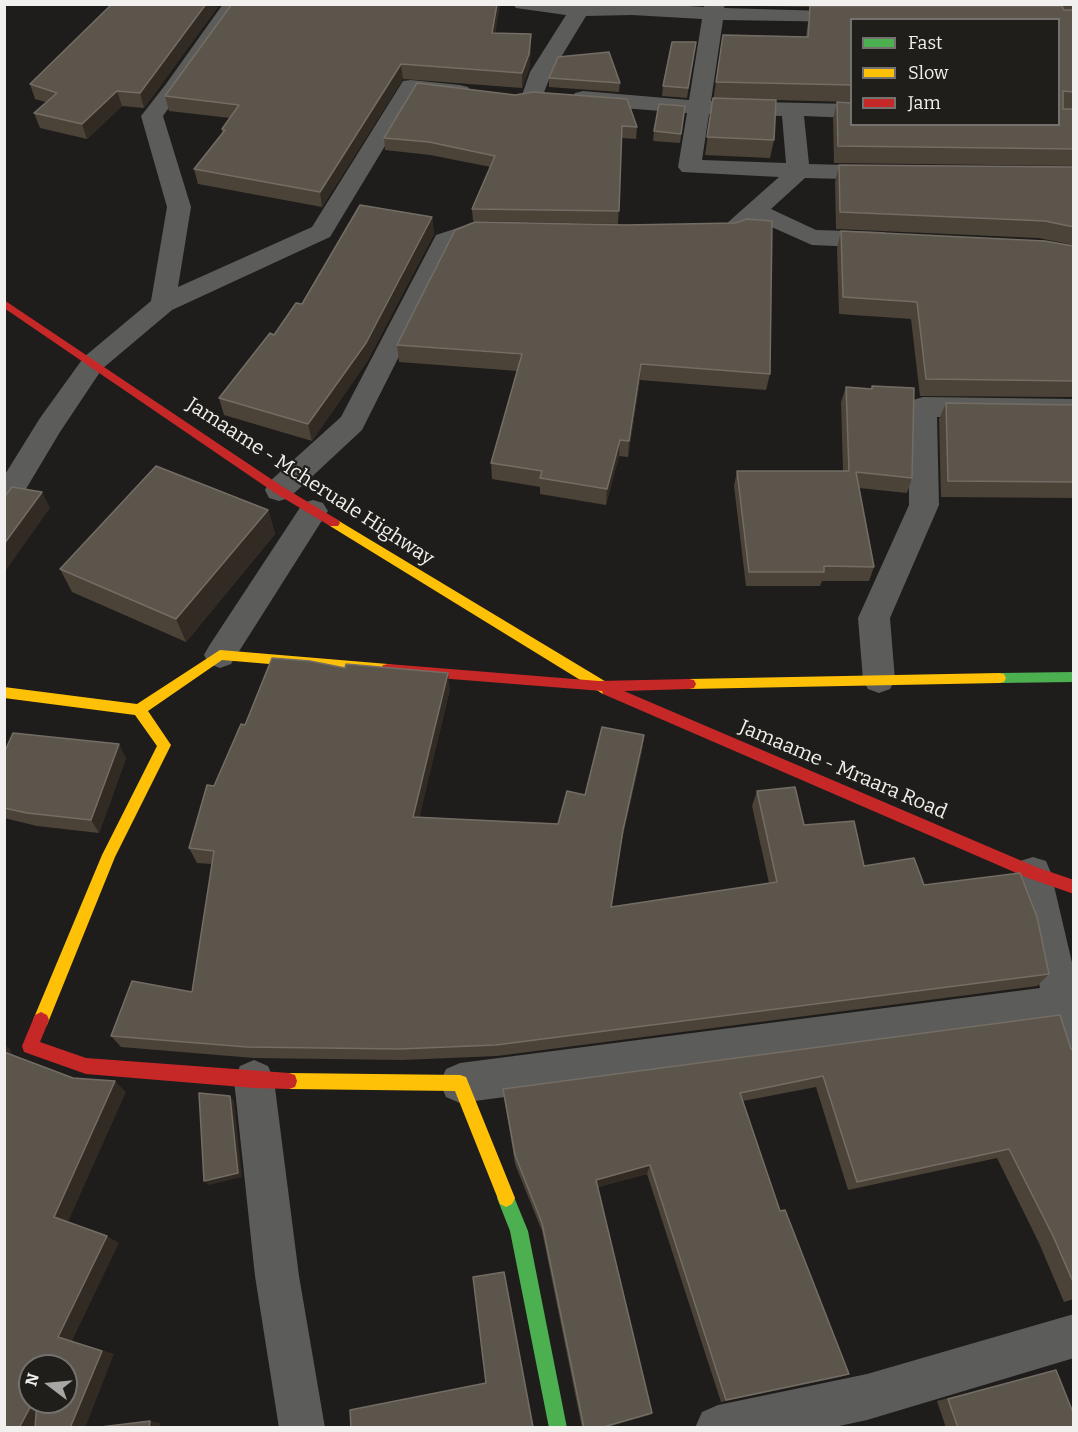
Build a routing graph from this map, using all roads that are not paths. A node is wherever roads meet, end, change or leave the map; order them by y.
1 (233, 4) edge
2 (524, 4) edge
3 (582, 8) edge
4 (714, 9) edge
5 (872, 16) edge
6 (480, 94) edge
7 (698, 107) junction
8 (792, 109) junction
9 (850, 111) edge
10 (798, 172) junction
11 (906, 173) edge
12 (754, 210) junction
13 (520, 231) edge
14 (685, 232) edge
15 (907, 242) edge
16 (4, 303) edge
17 (163, 304) junction
18 (93, 363) junction
19 (1074, 409) edge
20 (279, 490) junction
21 (4, 501) edge
22 (313, 511) junction
23 (220, 655) junction
24 (1074, 677) edge
25 (879, 680) junction
26 (599, 686) junction
27 (4, 692) edge
28 (139, 710) junction
29 (1033, 873) junction
30 (1074, 887) edge
31 (1062, 1004) junction
32 (1074, 1045) edge
33 (254, 1080) junction
34 (460, 1083) junction
35 (1074, 1336) edge
36 (302, 1428) edge
37 (558, 1428) edge
38 (718, 1428) edge

1 - 17 street
2 - 3 street
3 - 4 street
3 - 7 street
4 - 5 street
4 - 7 street
6 - 17 street
7 - 8 street
7 - 10 street
8 - 9 street
8 - 10 street
10 - 11 street
10 - 12 street
12 - 14 street
12 - 15 street
13 - 20 street
16 - 18 street, Jamaame - Mcheruale Highway
17 - 18 street
18 - 20 street, Jamaame - Mcheruale Highway
18 - 21 street
19 - 25 street
20 - 22 street, Jamaame - Mcheruale Highway
22 - 23 street
22 - 26 street, Jamaame - Mcheruale Highway
23 - 26 street
23 - 28 street
24 - 25 street
25 - 26 street
26 - 29 street, Jamaame - Mraara Road
27 - 28 street
28 - 33 street
29 - 30 street, Jamaame - Mraara Road
29 - 31 street
31 - 32 street
31 - 34 street
33 - 34 street
33 - 36 street
34 - 37 street
35 - 38 street

